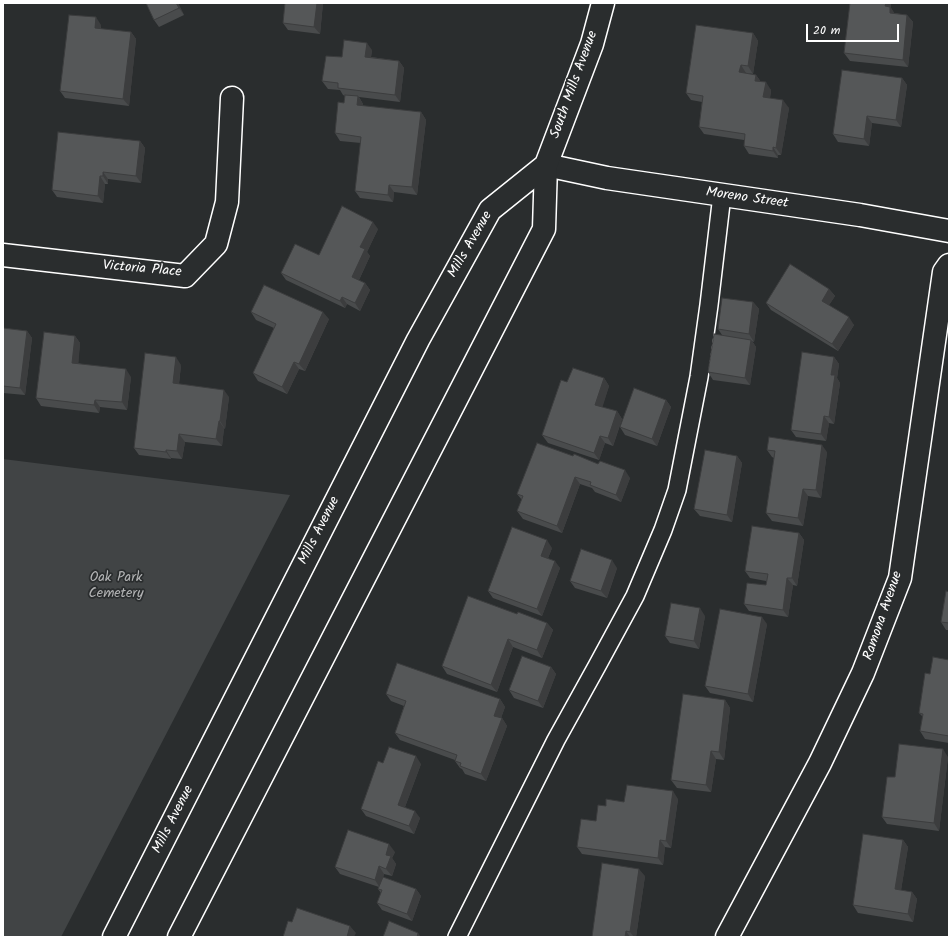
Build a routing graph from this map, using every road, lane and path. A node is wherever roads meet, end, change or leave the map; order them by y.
1 (603, 3) edge
2 (232, 98) dead end
3 (546, 166) junction
4 (722, 195) junction
5 (949, 231) edge
6 (3, 255) edge
7 (949, 265) edge
8 (114, 937) edge
9 (178, 937) edge
10 (457, 937) edge
11 (727, 937) edge

1 - 3 main road, South Mills Avenue
2 - 6 main road, Victoria Place
3 - 4 main road, Moreno Street
3 - 8 main road, Mills Avenue
3 - 9 main road
4 - 5 main road, Moreno Street
4 - 10 lane
7 - 11 main road, Ramona Avenue

